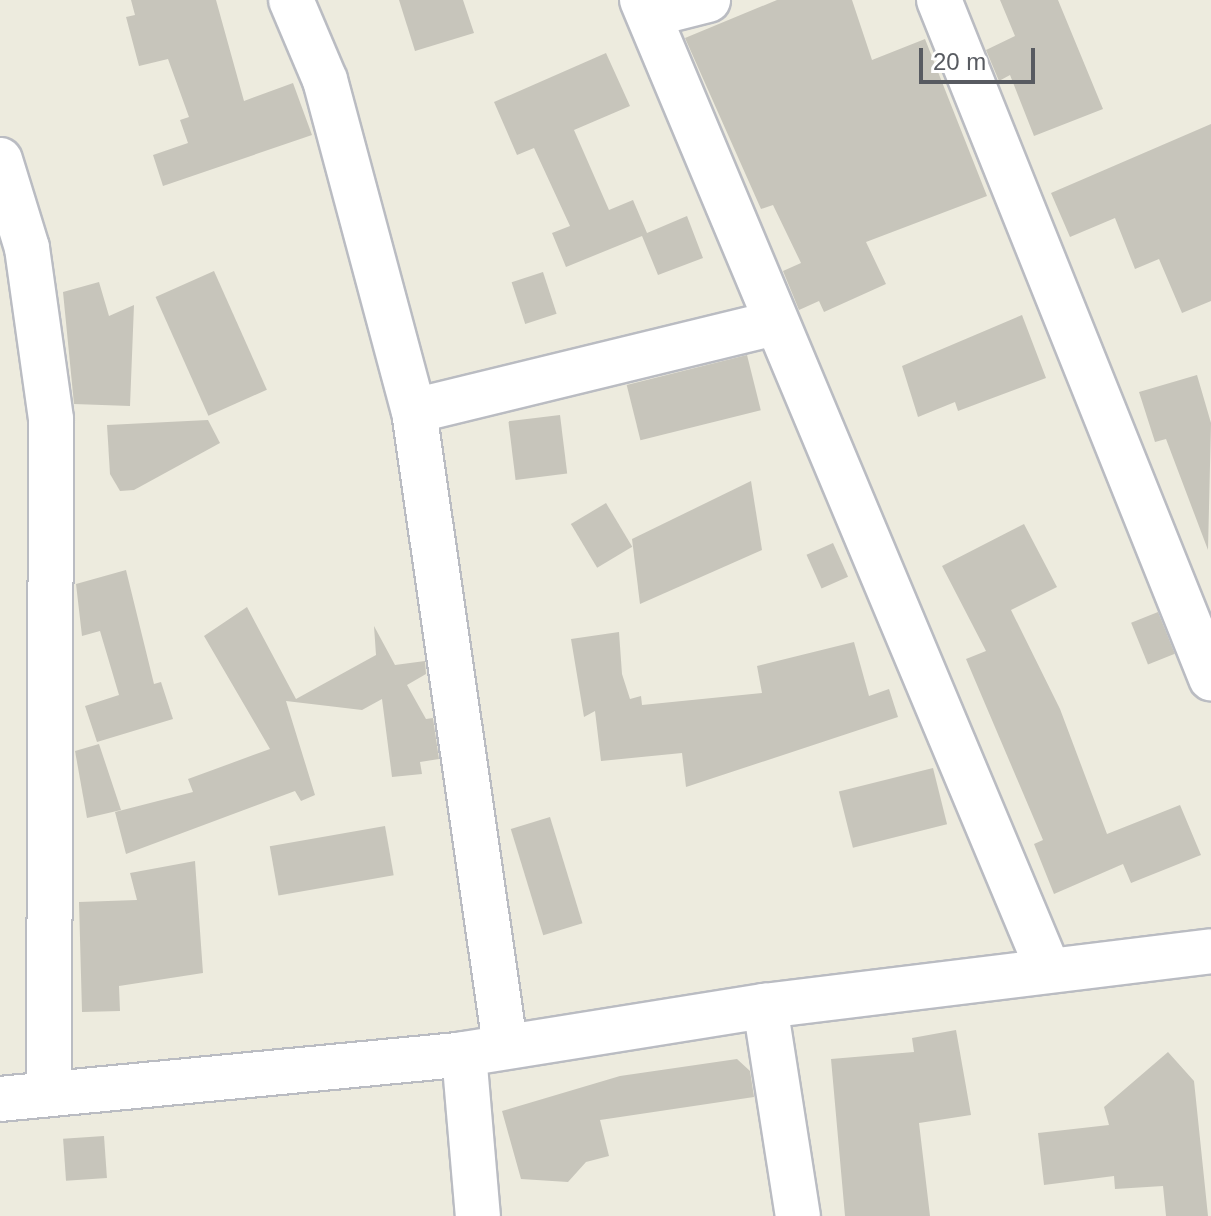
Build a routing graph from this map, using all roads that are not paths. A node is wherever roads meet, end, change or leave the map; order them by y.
1 (291, 0) edge
2 (708, 0) edge
3 (939, 0) edge
4 (646, 7) edge
5 (0, 160) edge
6 (774, 323) junction
7 (414, 411) junction
8 (1211, 678) edge
9 (1211, 951) edge
10 (1048, 969) junction
11 (765, 1006) junction
12 (485, 1049) junction
13 (49, 1093) junction
14 (0, 1099) edge
15 (478, 1216) edge
16 (798, 1216) edge

1 - 7 street
2 - 4 street
3 - 8 street
4 - 6 street
5 - 13 street
6 - 7 street
6 - 10 street
7 - 12 street
9 - 10 street
10 - 11 street
11 - 12 street
11 - 16 street
12 - 13 street
12 - 15 street
13 - 14 street

